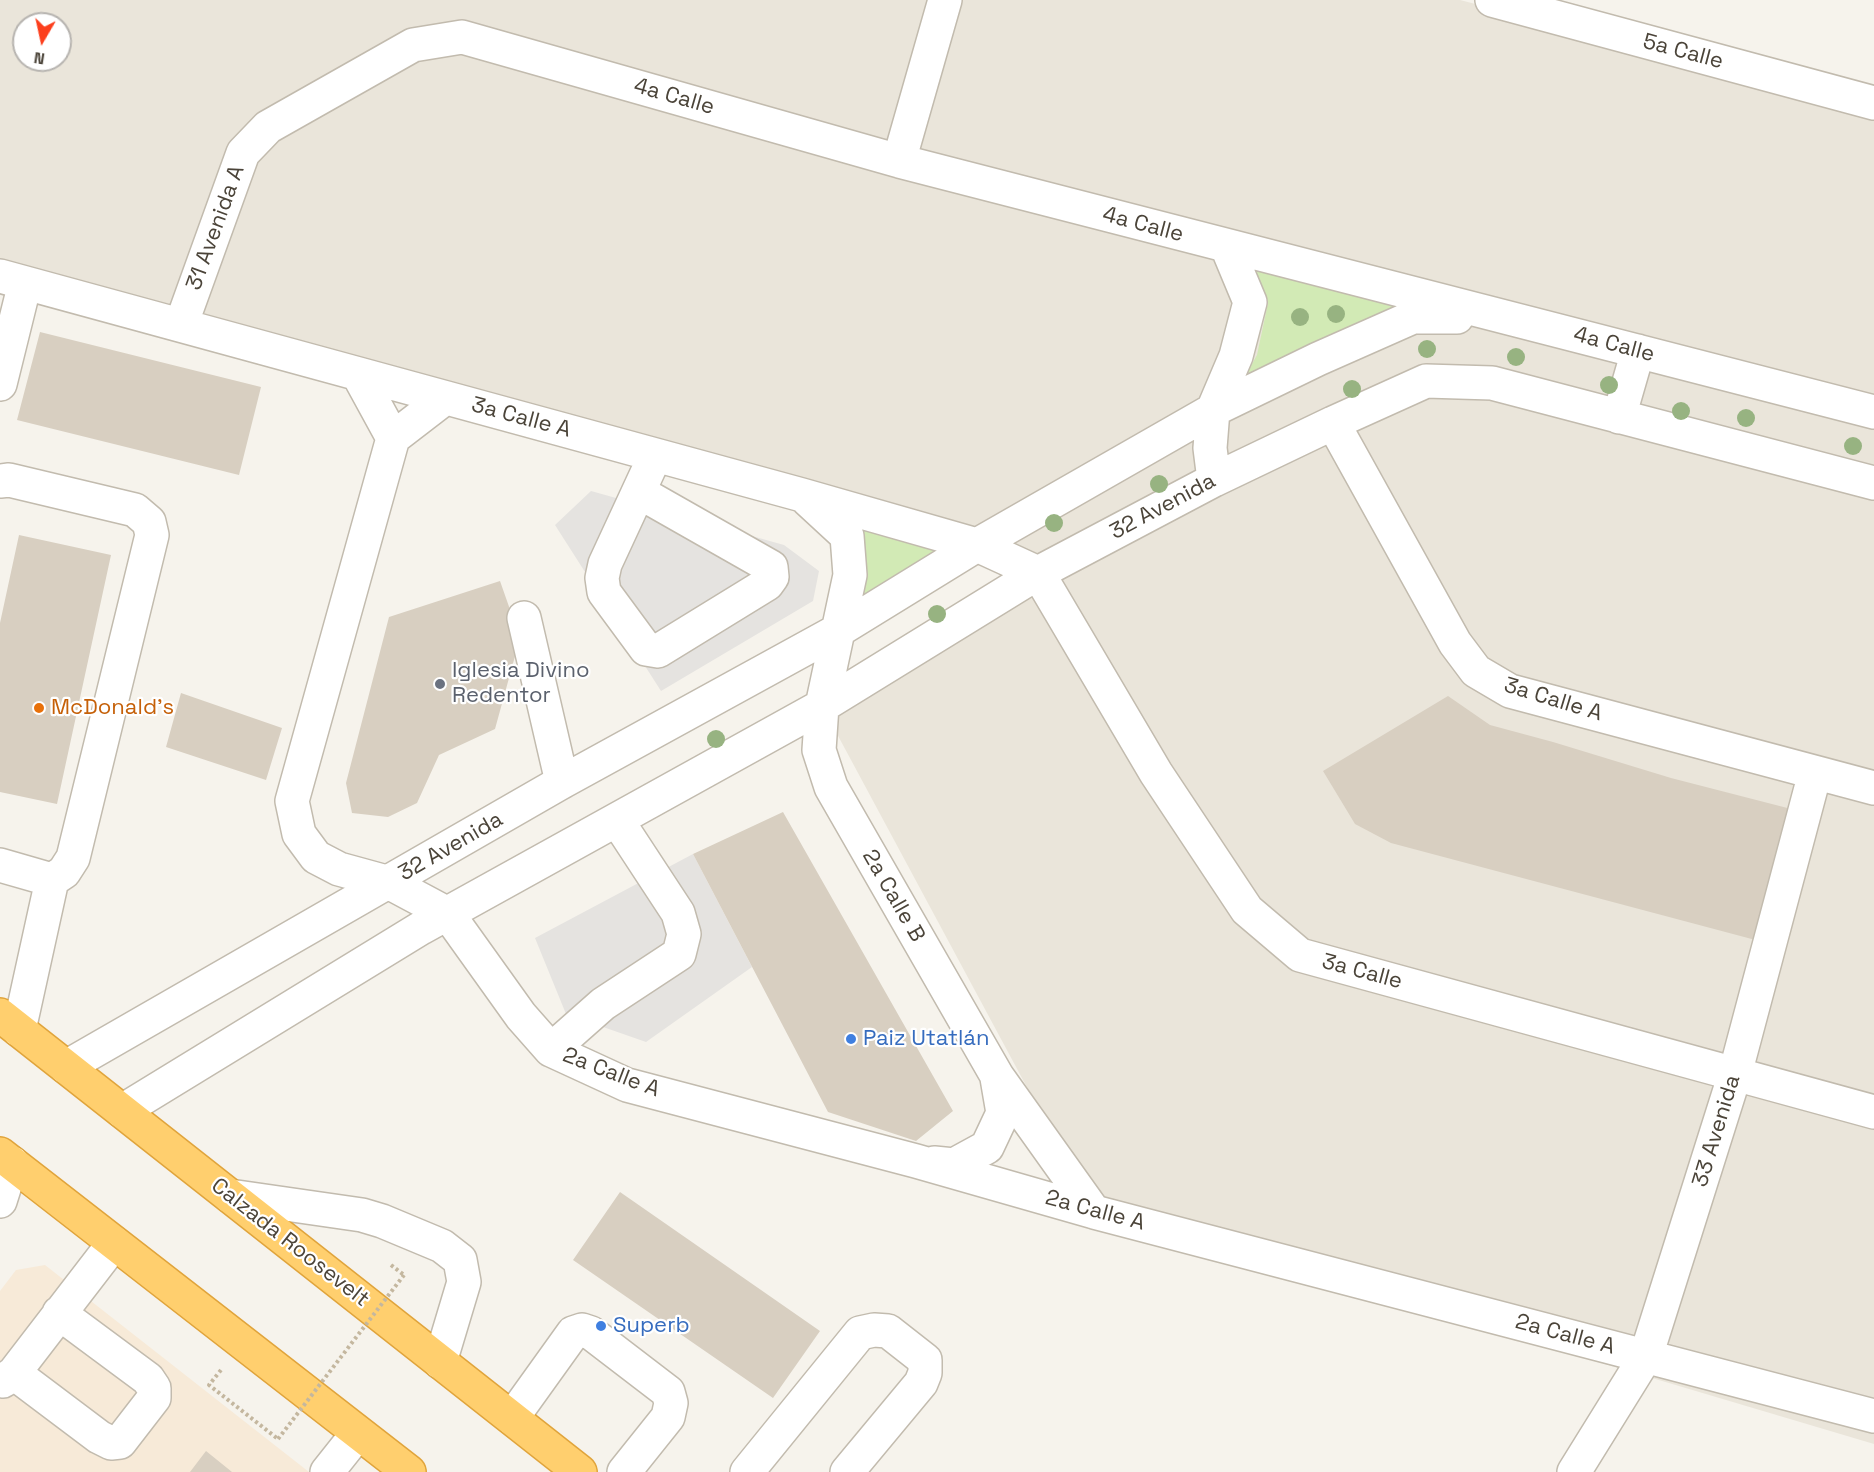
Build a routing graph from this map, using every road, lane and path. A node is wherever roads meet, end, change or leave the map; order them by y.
1 (945, 0) edge
2 (1492, 0) edge
3 (413, 45) joint
4 (1874, 103) edge
5 (899, 161) junction
6 (1227, 247) junction
7 (13, 280) edge
8 (1507, 317) junction
9 (181, 325) junction
10 (1638, 351) junction
11 (358, 374) junction
12 (0, 384) edge
13 (445, 398) junction
14 (1213, 410) junction
15 (1874, 412) edge
16 (1619, 417) junction
17 (1333, 423) junction
18 (393, 438) junction
19 (655, 456) junction
20 (1214, 480) junction
21 (0, 482) edge
22 (1874, 483) edge
23 (639, 492) junction
24 (802, 495) junction
25 (977, 545) junction
26 (1038, 573) junction
27 (524, 618) dead end
28 (838, 630) junction
29 (822, 706) junction
30 (1815, 772) junction
31 (562, 782) junction
32 (1874, 788) edge
33 (617, 820) junction
34 (0, 865) edge
35 (52, 880) junction
36 (390, 882) junction
37 (448, 914) junction
38 (10, 1023) edge
39 (551, 1050) junction
40 (66, 1067) junction
41 (1734, 1074) junction
42 (997, 1076) junction
43 (122, 1111) junction
44 (1874, 1112) edge
45 (6, 1159) edge
46 (916, 1161) junction
47 (230, 1196) junction
48 (0, 1201) edge
49 (1094, 1212) junction
50 (114, 1243) junction
51 (405, 1275) dead end
52 (59, 1313) junction
53 (1646, 1356) junction
54 (440, 1362) junction
55 (7, 1376) edge
56 (209, 1385) dead end
57 (1874, 1416) edge
58 (512, 1418) junction
59 (358, 1433) junction
60 (327, 1472) edge
61 (409, 1472) edge
62 (580, 1472) edge
63 (624, 1472) edge
64 (747, 1472) edge
65 (848, 1472) edge
66 (1574, 1472) edge

1 - 5 street
2 - 4 street, 5a Calle
3 - 5 street, 4a Calle
3 - 9 street, 31 Avenida A
5 - 6 street, 4a Calle
6 - 8 street, 4a Calle
6 - 14 street
7 - 9 street, 3a Calle A
7 - 12 street
8 - 10 street, 4a Calle
8 - 14 street, 32 Avenida
9 - 11 street, 3a Calle A
10 - 15 street, 4a Calle
10 - 16 street
11 - 13 street, 3a Calle A
11 - 18 street
13 - 18 street
13 - 19 street, 3a Calle A
14 - 20 street
14 - 25 street, 32 Avenida
16 - 17 street, 32 Avenida
16 - 22 street
17 - 20 street, 32 Avenida
17 - 30 street, 3a Calle A
18 - 36 street, 2a Calle A
19 - 23 street
19 - 24 street, 3a Calle A
20 - 26 street, 32 Avenida
21 - 35 street
23 - 23 street
24 - 25 street, 3a Calle A
24 - 28 street
25 - 26 street, 3a Calle A
25 - 28 street, 32 Avenida
26 - 29 street, 32 Avenida
26 - 41 street, 3a Calle
27 - 31 street
28 - 29 street
28 - 31 street, 32 Avenida
29 - 33 street, 32 Avenida
29 - 42 street, 2a Calle B
30 - 32 street, 3a Calle A
30 - 41 street, 33 Avenida
31 - 36 street, 32 Avenida
33 - 37 street, 32 Avenida
33 - 39 street
34 - 35 street
35 - 38 street
36 - 37 street, 2a Calle A
36 - 40 street, 32 Avenida
37 - 39 street, 2a Calle A
37 - 43 street, 32 Avenida
38 - 40 highway, Calzada Roosevelt
39 - 46 street, 2a Calle A
40 - 43 highway, Calzada Roosevelt
41 - 44 street, 3a Calle
41 - 53 street, 33 Avenida
42 - 46 street, 2a Calle B
42 - 49 street, 2a Calle B
43 - 47 highway, Calzada Roosevelt
45 - 48 street
45 - 50 highway
46 - 49 street, 2a Calle A
47 - 54 highway, Calzada Roosevelt
47 - 54 street
49 - 53 street, 2a Calle A
50 - 52 street
50 - 59 highway
51 - 56 path, bridge
52 - 55 street
52 - 55 street
53 - 57 street, 2a Calle A
53 - 66 street, 33 Avenida
54 - 58 highway, Calzada Roosevelt
58 - 62 highway, Calzada Roosevelt
58 - 63 street
59 - 60 street
59 - 61 highway
64 - 65 street

